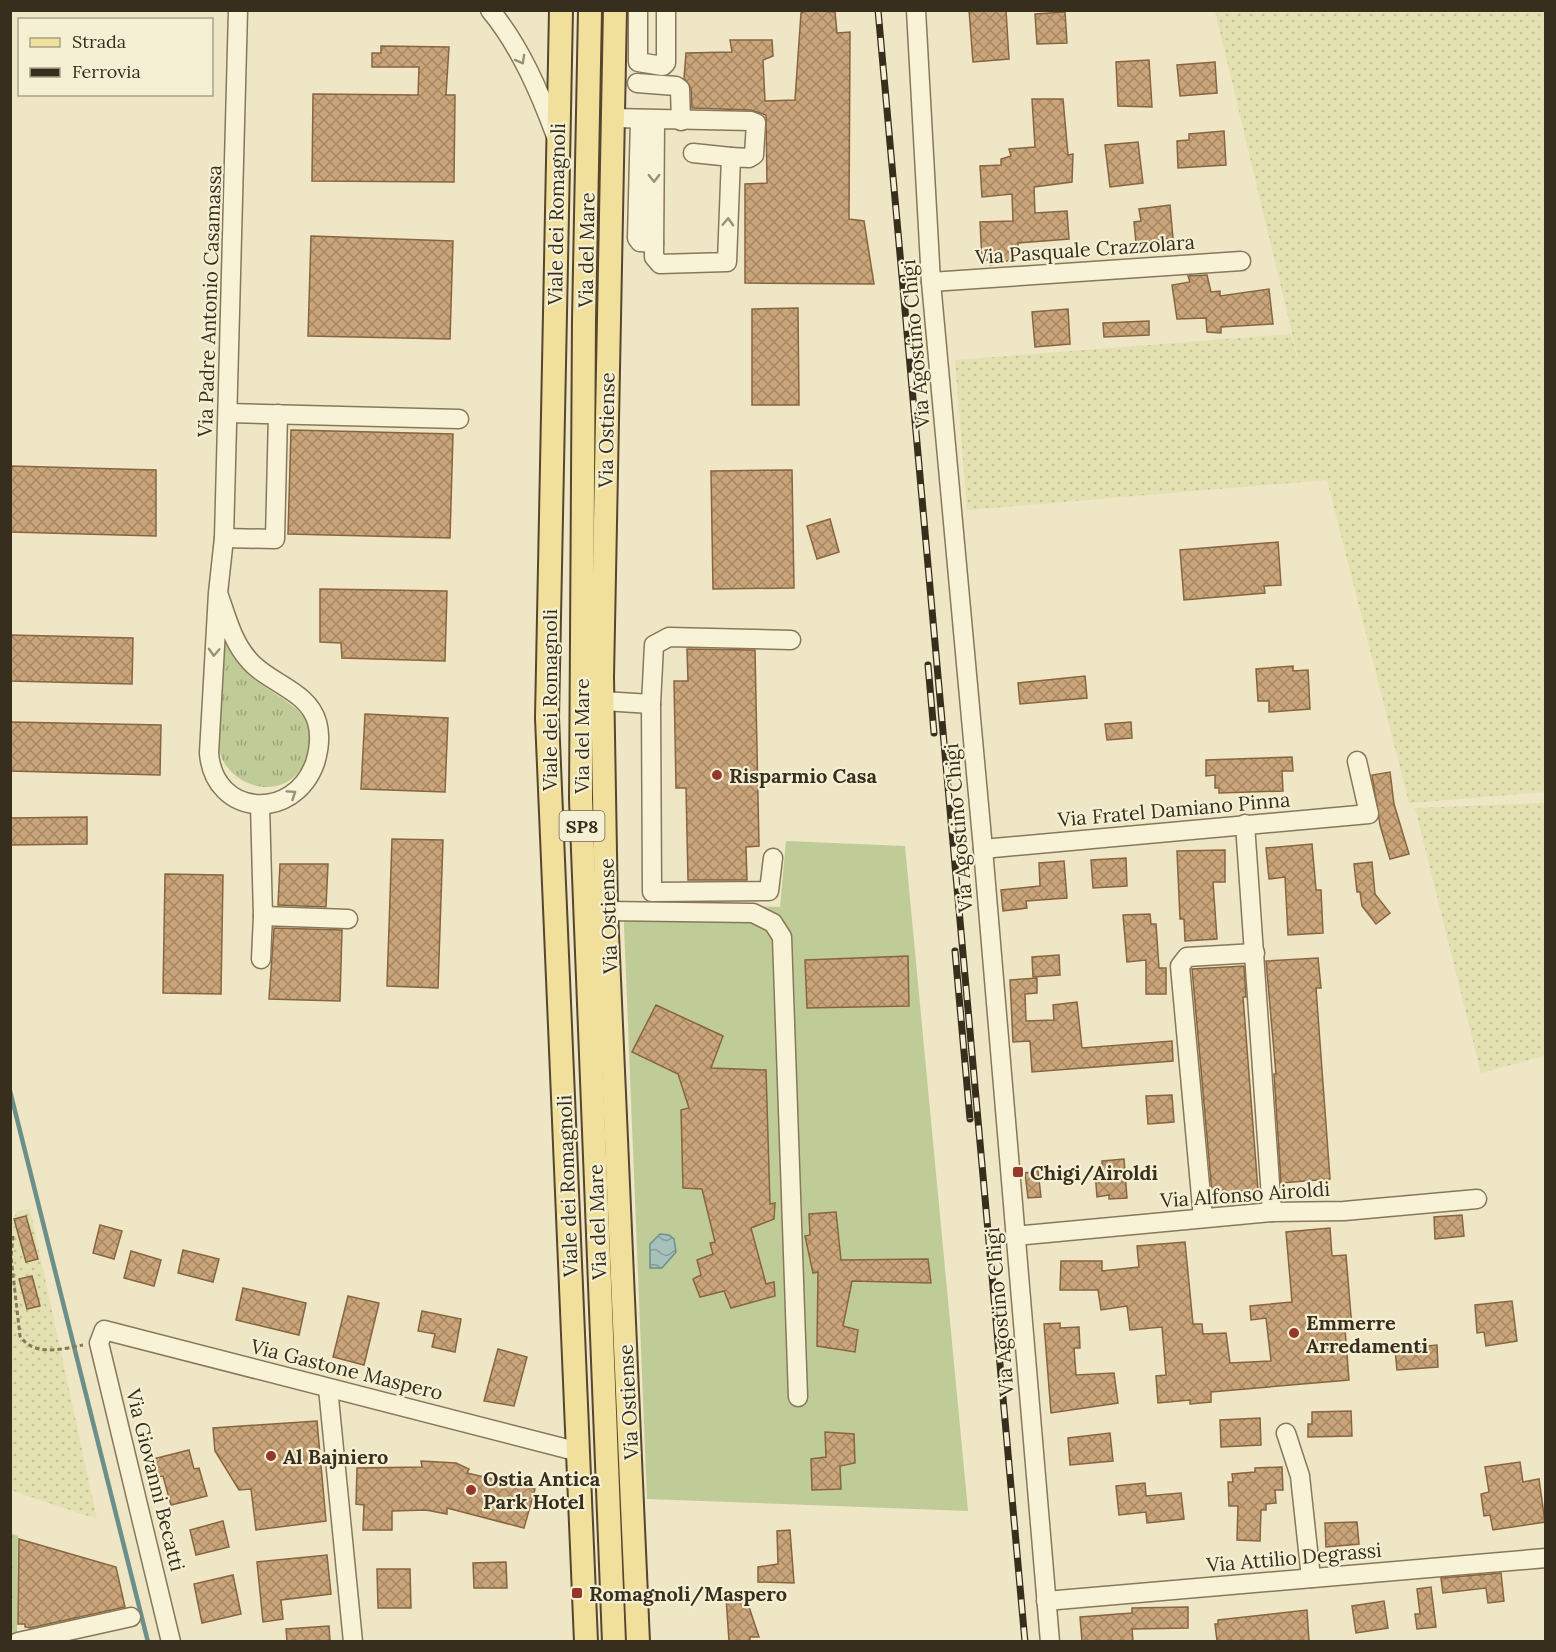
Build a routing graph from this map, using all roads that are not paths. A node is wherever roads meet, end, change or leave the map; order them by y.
1 (238, 10) edge
2 (490, 10) edge
3 (561, 10) edge
4 (590, 10) edge
5 (615, 10) edge
6 (638, 10) edge
7 (666, 10) edge
8 (916, 10) edge
9 (637, 83) dead end
10 (613, 118) junction
11 (647, 120) junction
12 (687, 121) junction
13 (557, 139) junction
14 (693, 153) dead end
15 (731, 157) junction
16 (1241, 261) dead end
17 (931, 282) junction
18 (228, 413) junction
19 (278, 414) junction
20 (459, 419) dead end
21 (224, 538) junction
22 (218, 593) junction
23 (791, 640) dead end
24 (603, 701) junction
25 (651, 704) junction
26 (1357, 761) dead end
27 (260, 804) junction
28 (1245, 824) junction
29 (983, 849) junction
30 (773, 858) dead end
31 (606, 910) junction
32 (263, 916) junction
33 (348, 919) dead end
34 (1255, 953) junction
35 (261, 959) dead end
36 (1478, 1199) dead end
37 (1272, 1212) junction
38 (1203, 1218) junction
39 (1015, 1236) junction
40 (104, 1330) joint
41 (328, 1388) junction
42 (798, 1397) dead end
43 (1286, 1433) dead end
44 (579, 1452) junction
45 (1545, 1558) edge
46 (1311, 1578) junction
47 (1047, 1601) junction
48 (131, 1617) dead end
49 (18, 1641) edge
50 (171, 1641) edge
51 (353, 1641) edge
52 (586, 1641) edge
53 (614, 1641) edge
54 (638, 1641) edge
55 (1050, 1641) edge

1 - 18 street, Via Padre Antonio Casamassa
2 -> 13 street
3 - 13 main road, Viale dei Romagnoli
4 - 53 main road, Via del Mare / SP8
5 - 10 main road, Via Ostiense
6 - 7 street
8 - 17 street, Via Agostino Chigi
9 - 12 street
10 - 11 street
10 - 24 main road, Via Ostiense
11 - 12 street
11 -> 15 street
12 - 15 street
13 - 44 main road, Viale dei Romagnoli
14 - 15 street
16 - 17 street, Via Pasquale Crazzolara
17 - 29 street, Via Agostino Chigi
18 - 19 street
18 - 21 street, Via Padre Antonio Casamassa
19 - 20 street
19 - 21 street
21 - 22 street, Via Padre Antonio Casamassa
22 -> 27 street, Via Padre Antonio Casamassa
27 -> 22 street, Via Padre Antonio Casamassa
23 - 25 street
24 - 25 street
24 - 31 main road, Via Ostiense
25 - 30 street
26 - 28 street, Via Fratel Damiano Pinna
27 - 32 street
28 - 29 street, Via Fratel Damiano Pinna
28 - 34 street
29 - 39 street, Via Agostino Chigi
31 - 42 street
31 - 54 main road, Via Ostiense
32 - 33 street
32 - 35 street
34 - 37 street
34 - 38 street
36 - 37 street, Via Alfonso Airoldi
37 - 38 street, Via Alfonso Airoldi
38 - 39 street, Via Alfonso Airoldi
39 - 47 street, Via Agostino Chigi
40 - 41 street, Via Gastone Maspero
40 - 50 street, Via Giovanni Becatti
41 - 44 street, Via Gastone Maspero
41 - 51 street
43 - 46 street
44 - 52 main road, Viale dei Romagnoli
45 - 46 street, Via Attilio Degrassi
46 - 47 street, Via Attilio Degrassi
47 - 55 street, Via Agostino Chigi
48 - 49 street

